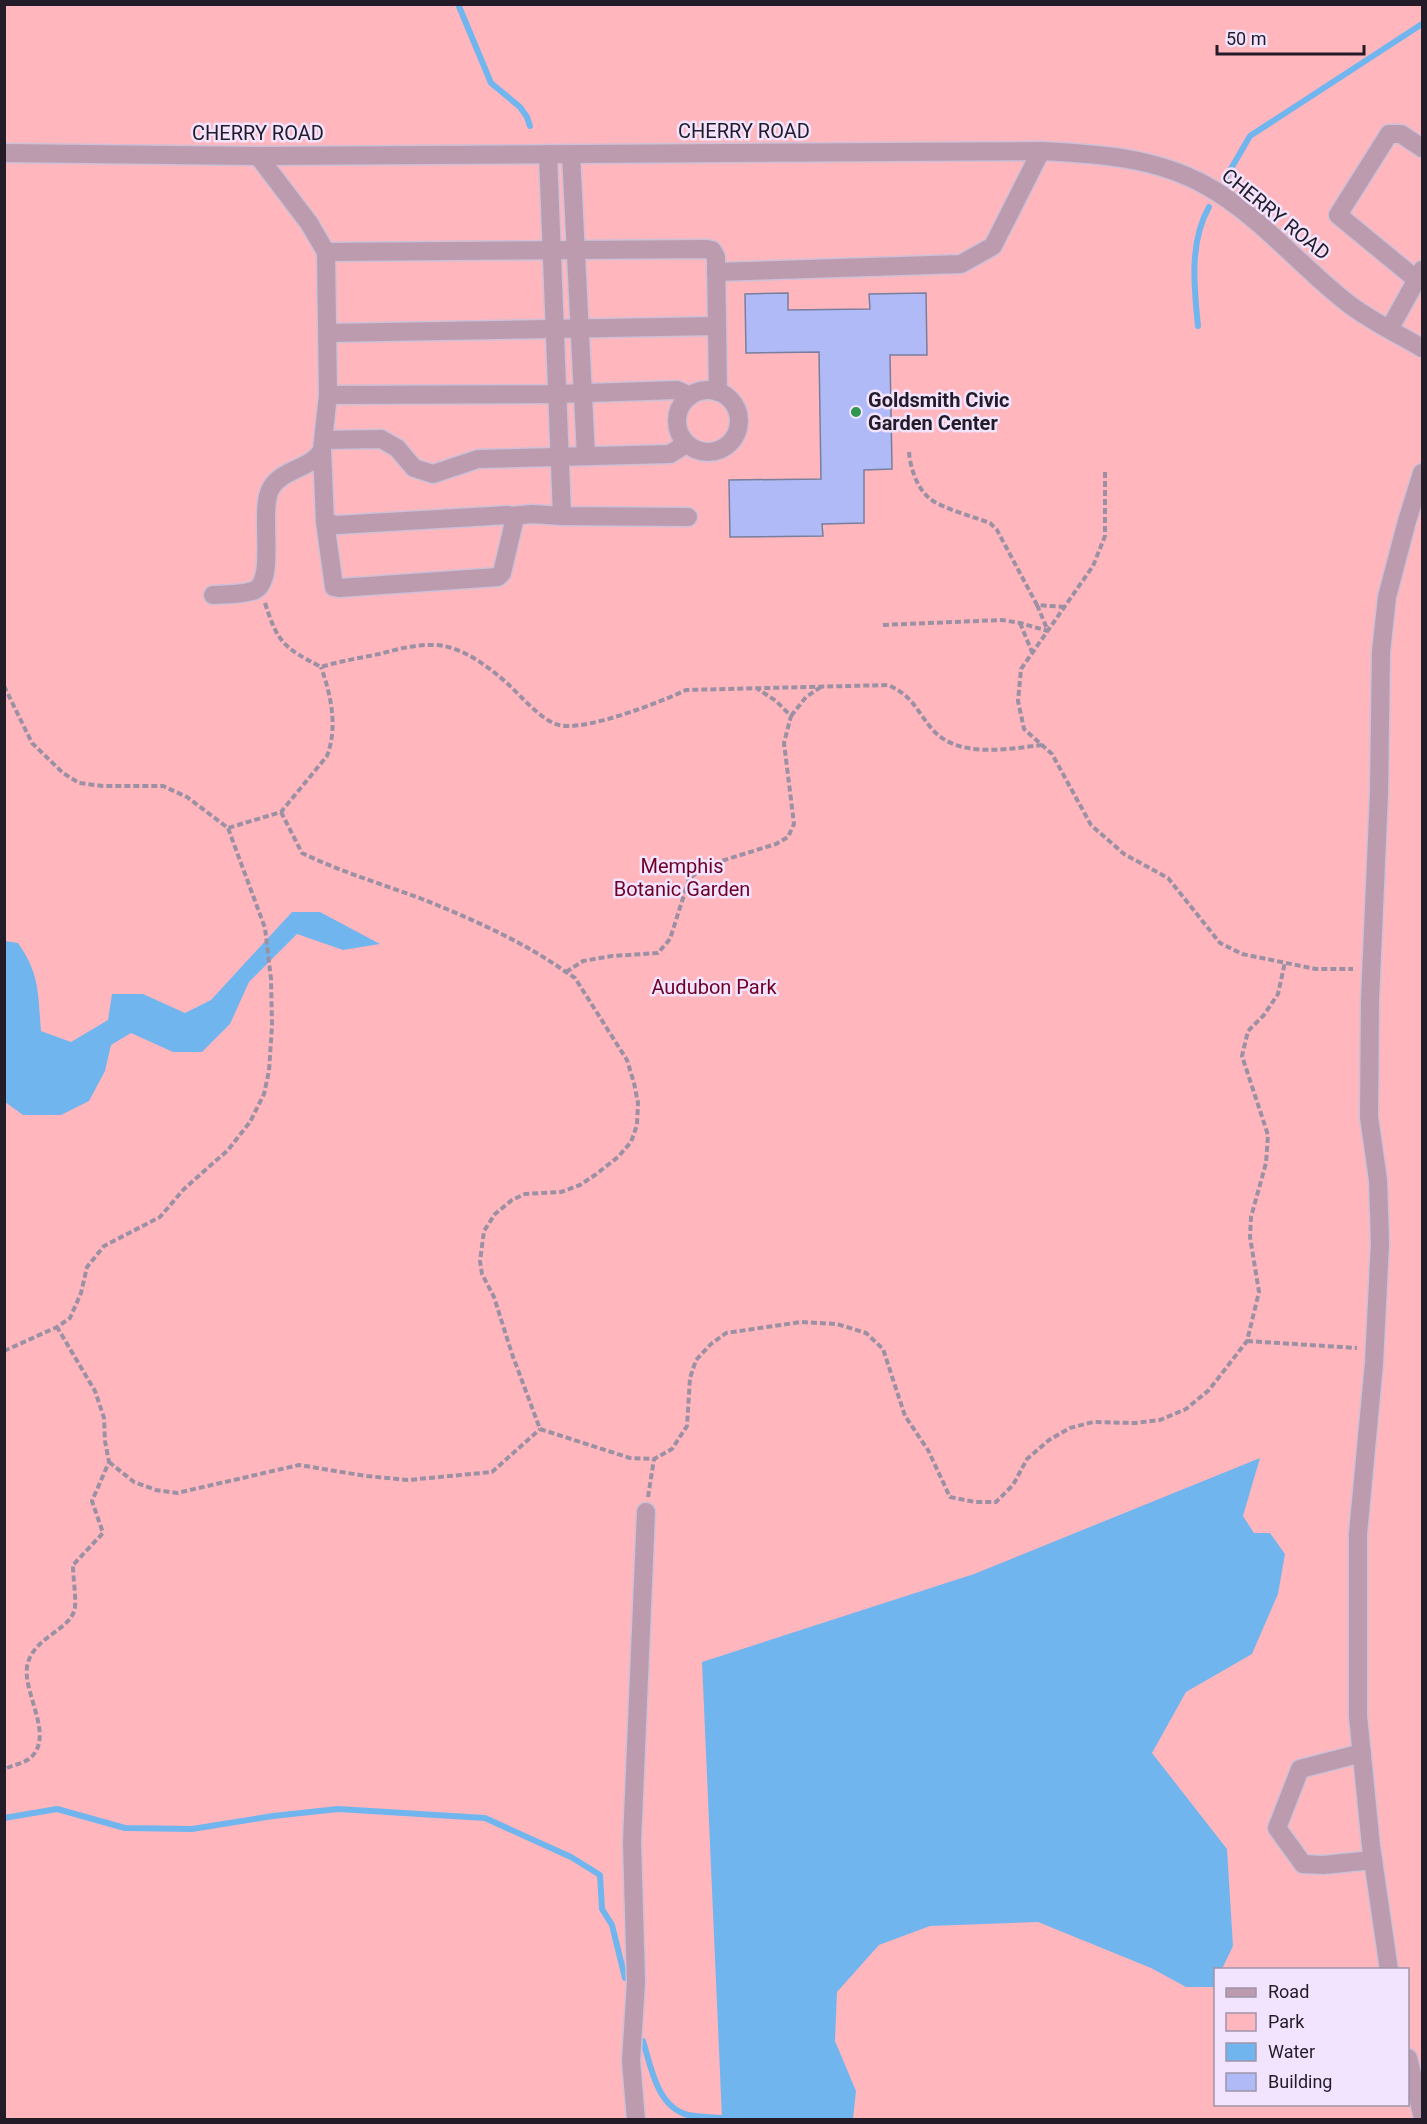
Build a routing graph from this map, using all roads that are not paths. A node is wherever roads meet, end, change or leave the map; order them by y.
1 (1422, 148) edge
2 (1041, 151) junction
3 (4, 153) edge
4 (548, 154) junction
5 (571, 154) junction
6 (258, 156) junction
7 (552, 250) junction
8 (576, 250) junction
9 (326, 252) junction
10 (716, 272) junction
11 (1420, 275) edge
12 (717, 326) junction
13 (1390, 328) junction
14 (580, 329) junction
15 (555, 330) junction
16 (328, 333) junction
17 (1422, 348) edge
18 (718, 392) junction
19 (583, 393) junction
20 (558, 394) junction
21 (328, 395) junction
22 (690, 396) junction
23 (686, 444) junction
24 (323, 445) junction
25 (586, 456) junction
26 (560, 457) junction
27 (1422, 473) edge
28 (511, 516) junction
29 (562, 516) junction
30 (688, 517) dead end
31 (325, 522) junction
32 (213, 595) dead end
33 (646, 1512) road end
34 (1362, 1753) junction
35 (1373, 1860) junction
36 (1389, 1968) edge
37 (1409, 2065) edge
38 (1422, 2114) edge
39 (636, 2120) edge

1 - 11 street
2 - 5 street, CHERRY ROAD
2 - 10 street
2 - 13 street, CHERRY ROAD
3 - 6 street, CHERRY ROAD
4 - 5 street, CHERRY ROAD
4 - 6 street, CHERRY ROAD
4 - 7 street
5 - 8 street
6 - 9 street
7 - 8 street
7 - 9 street
7 - 15 street
8 - 10 street
8 - 14 street
9 - 16 street
10 - 12 street
11 - 13 street
12 - 14 street
12 - 18 street
13 - 17 street, CHERRY ROAD
14 - 15 street
14 - 19 street
15 - 16 street
15 - 20 street
16 - 21 street
18 - 22 street
18 - 23 street
19 - 20 street
19 - 22 street
19 - 25 street
20 - 21 street
20 - 26 street
21 - 24 street
22 - 23 street
23 - 25 street
24 - 26 street
24 - 31 street
24 - 32 street
25 - 26 street
26 - 29 street
27 - 34 street
28 - 29 street
28 - 31 street
28 - 31 street
29 - 30 street
33 - 39 street
34 - 35 street
34 - 35 street
35 - 36 street
37 - 38 street

